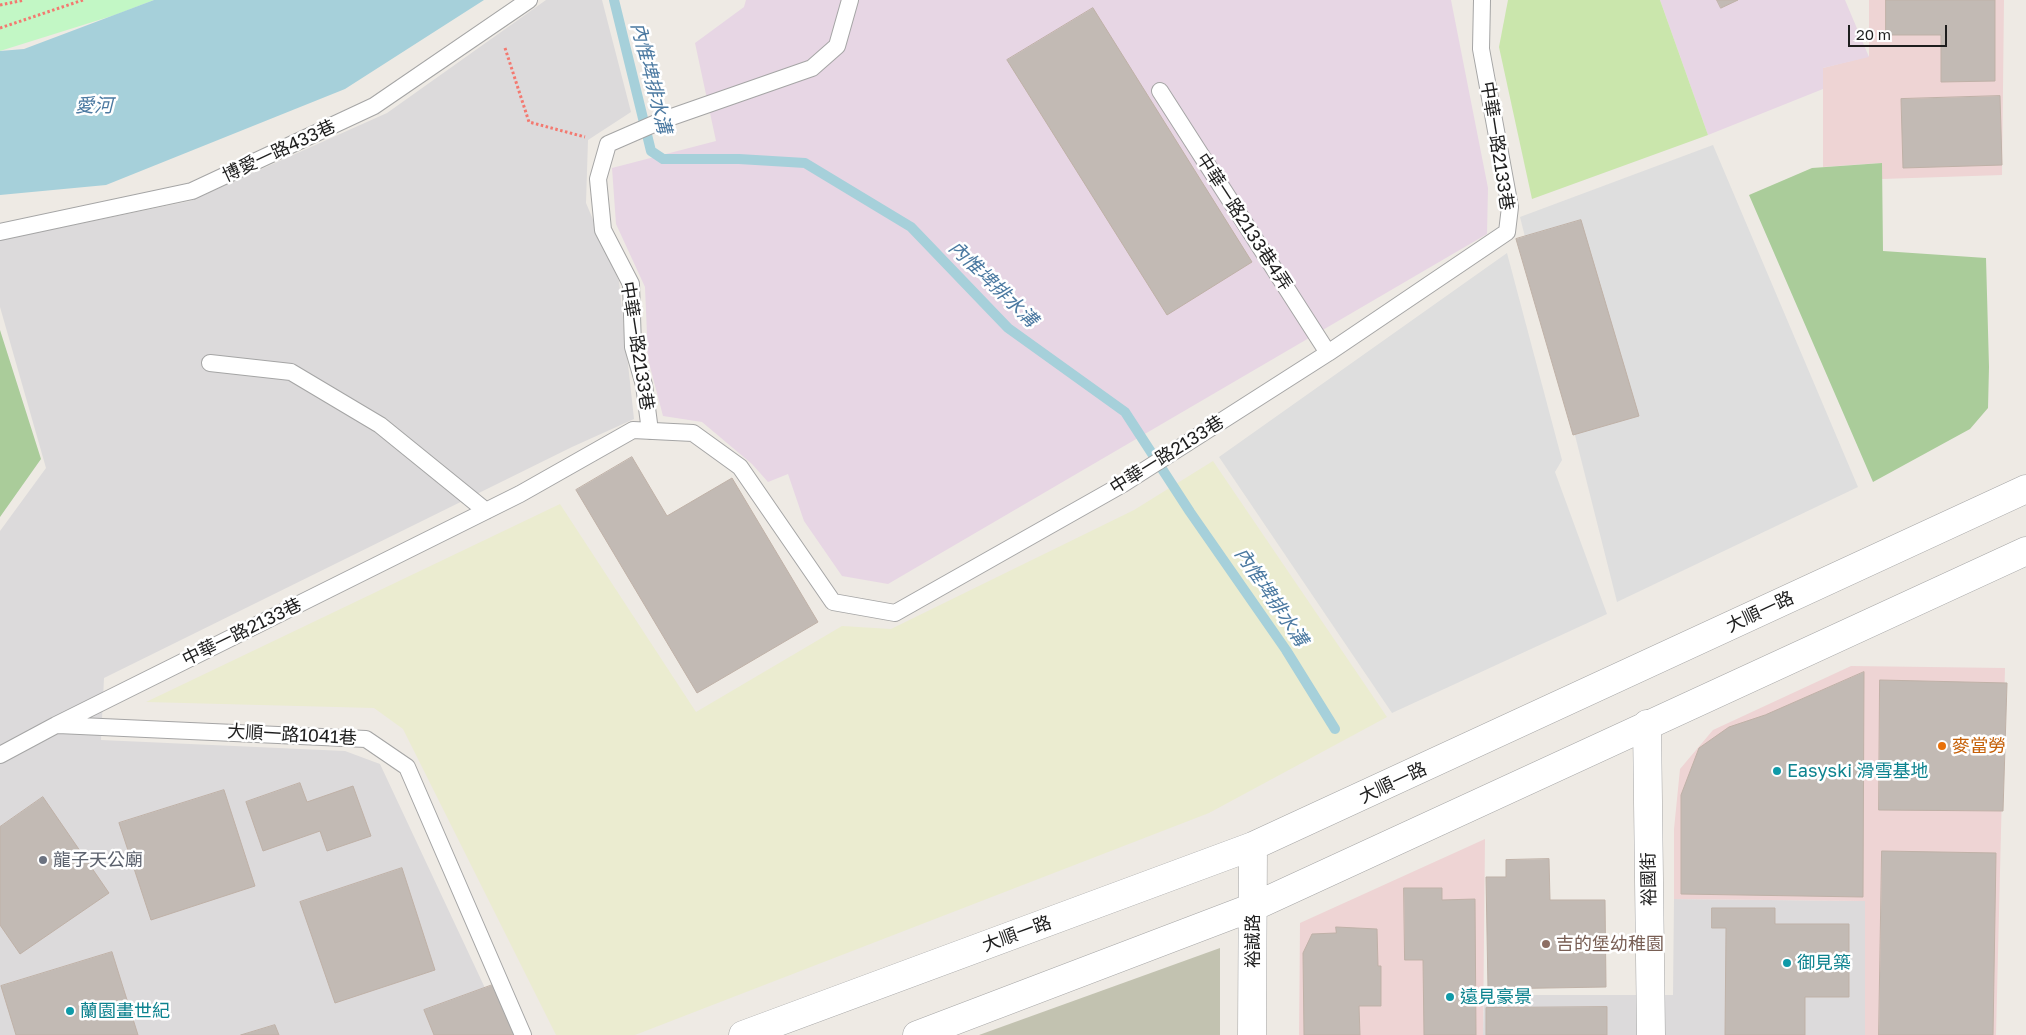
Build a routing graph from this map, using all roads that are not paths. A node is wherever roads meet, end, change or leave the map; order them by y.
1 (529, 0) edge
2 (850, 0) edge
3 (1482, 0) edge
4 (1160, 91) dead end
5 (0, 232) edge
6 (1328, 353) junction
7 (210, 363) dead end
8 (650, 431) junction
9 (2026, 489) edge
10 (486, 511) junction
11 (2026, 551) edge
12 (1647, 724) junction
13 (56, 725) junction
14 (0, 755) edge
15 (1253, 846) junction
16 (1253, 907) junction
17 (523, 1035) edge
18 (743, 1035) edge
19 (917, 1035) edge
20 (1252, 1035) edge
21 (1651, 1035) edge

1 - 5 lane, 博愛一路433巷
2 - 8 lane, 中華一路2133巷
3 - 6 lane, 中華一路2133巷
4 - 6 lane, 中華一路2133巷4弄
6 - 8 lane, 中華一路2133巷
7 - 10 lane
8 - 10 lane, 中華一路2133巷
9 - 15 street, 大順一路
10 - 13 lane, 中華一路2133巷
11 - 12 street
12 - 16 street
12 - 21 street, 裕國街
13 - 14 lane, 中華一路2133巷
13 - 17 lane, 大順一路1041巷
15 - 16 street, 裕誠路
15 - 18 street, 大順一路
16 - 19 street
16 - 20 street, 裕誠路

